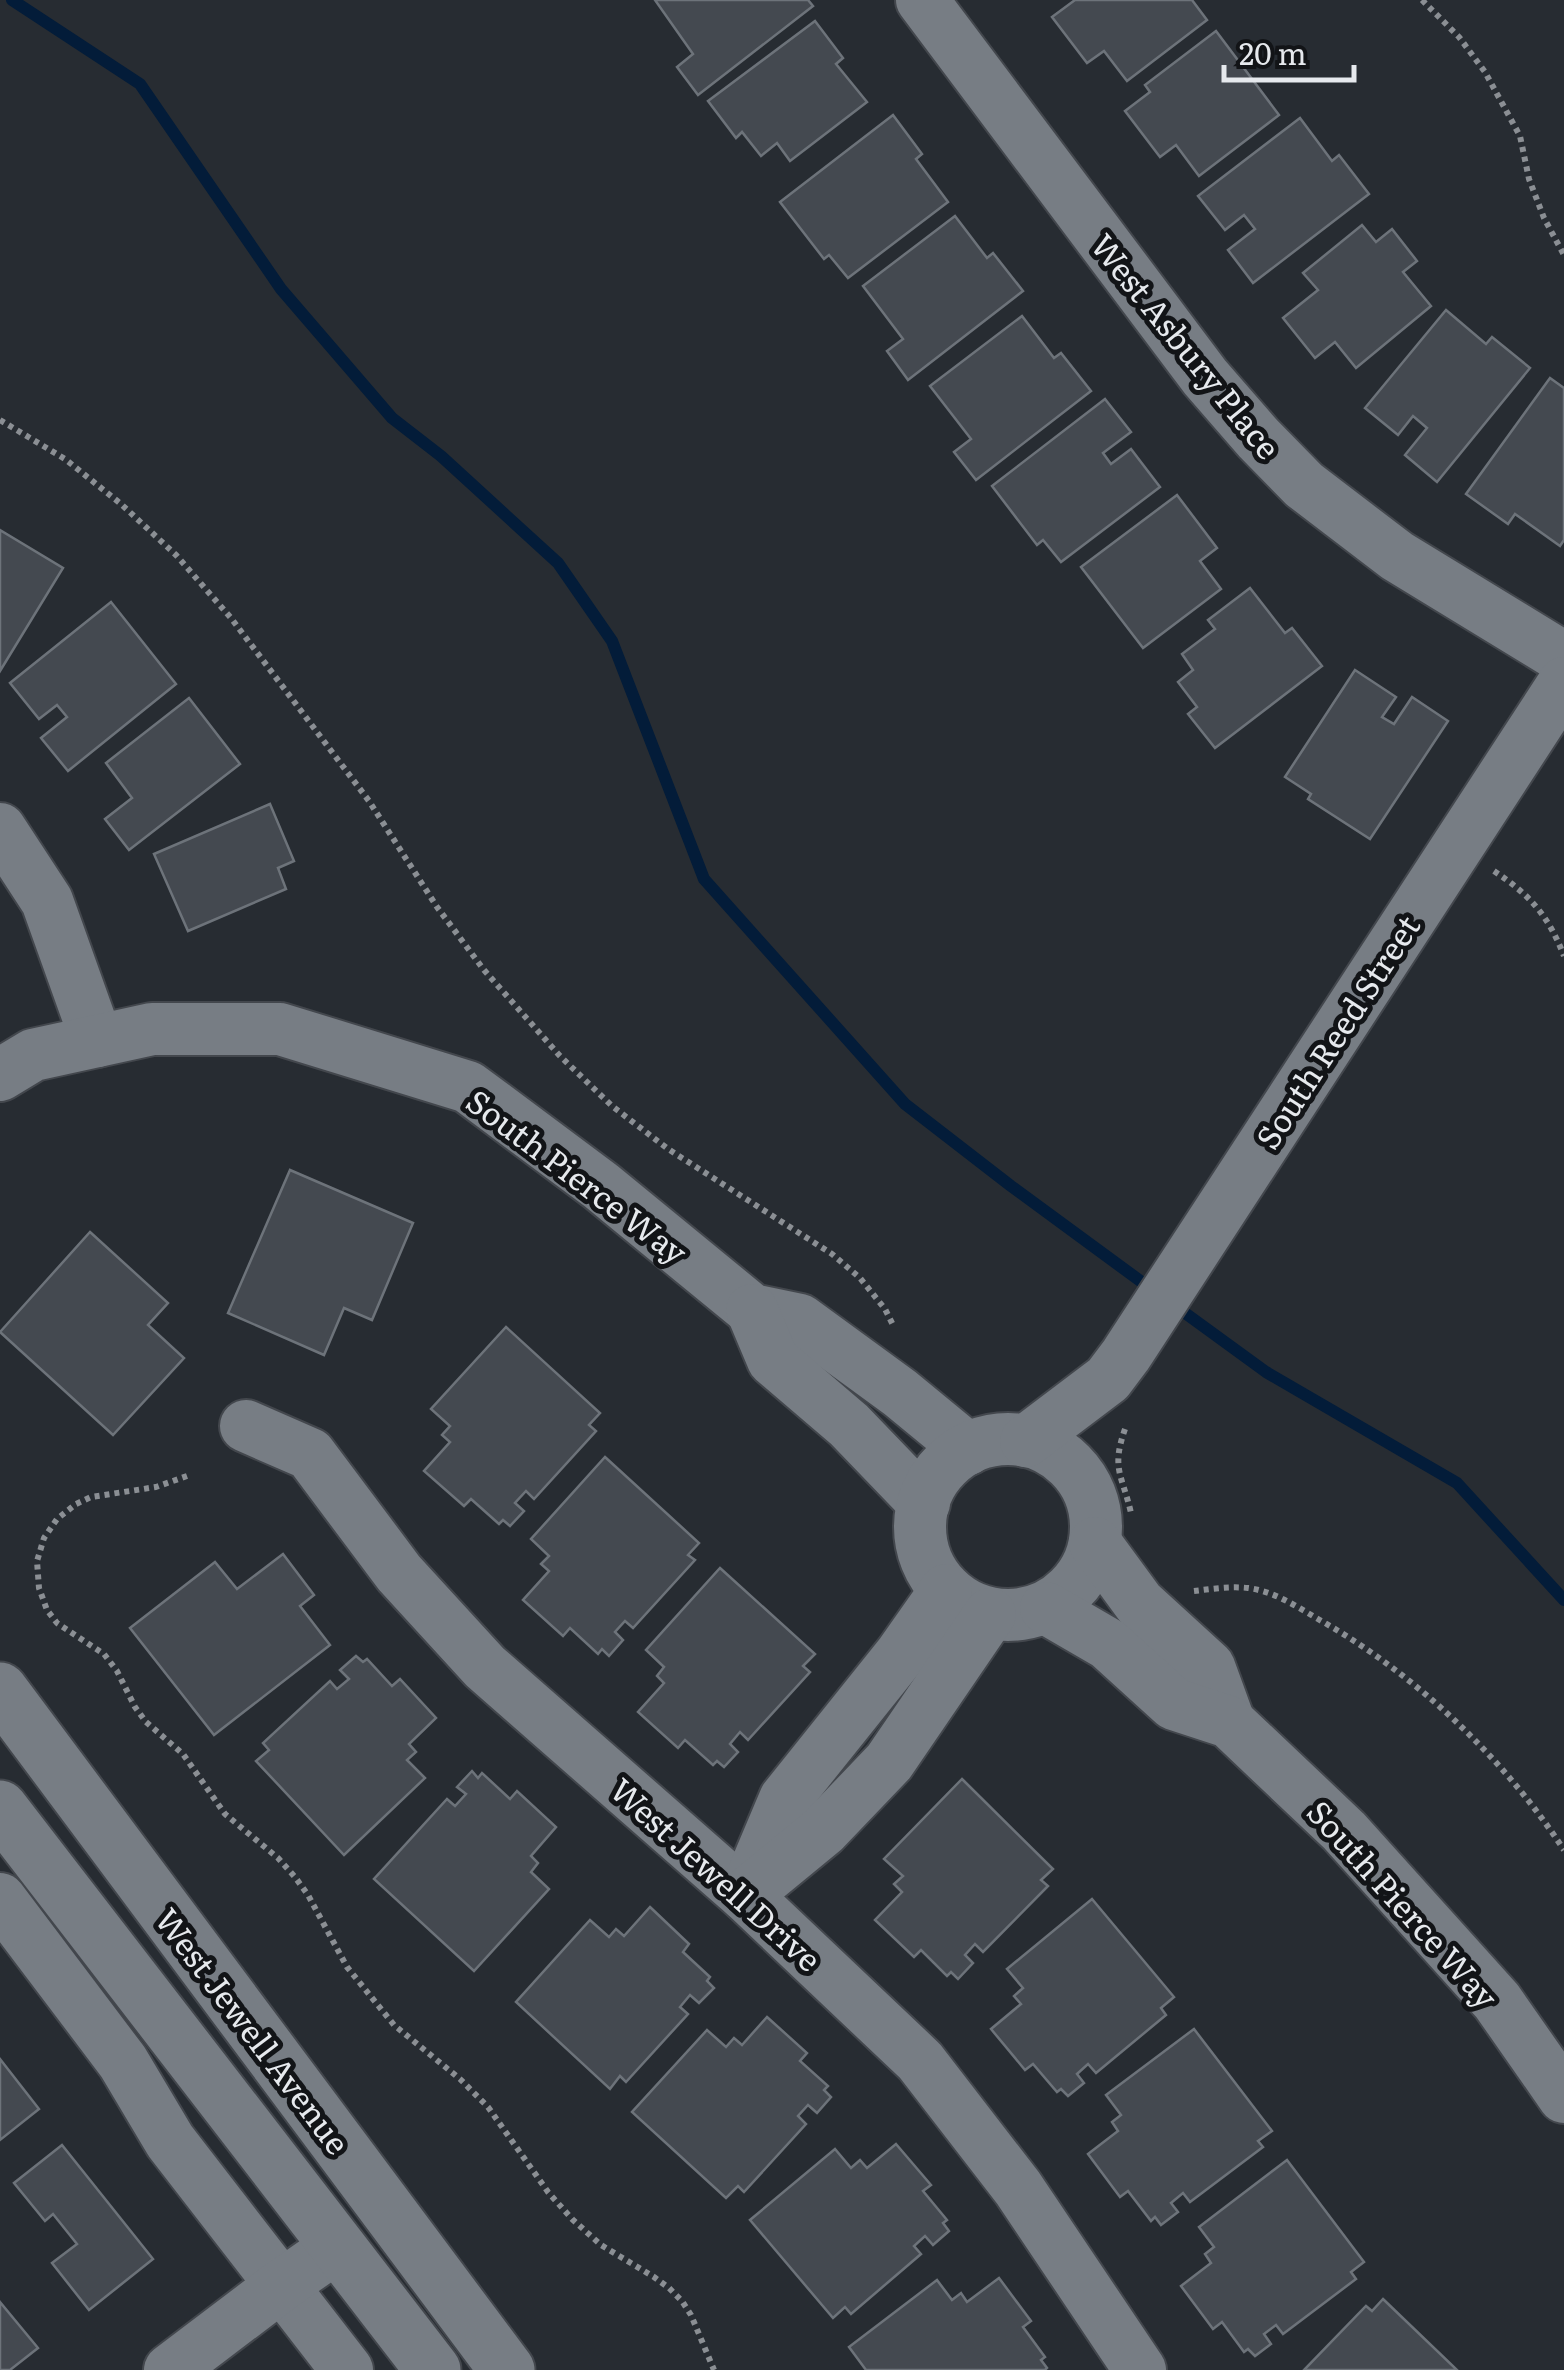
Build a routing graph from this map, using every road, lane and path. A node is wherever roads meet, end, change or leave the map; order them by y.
1 (922, 0) edge
2 (1422, 0) edge
3 (1564, 255) edge
4 (0, 420) edge
5 (1564, 658) edge
6 (1564, 683) edge
7 (0, 829) edge
8 (1489, 868) dead end
9 (1564, 956) edge
10 (97, 1041) junction
11 (0, 1075) edge
12 (752, 1310) junction
13 (898, 1337) dead end
14 (1121, 1384) junction
15 (246, 1426) dead end
16 (1026, 1441) junction
17 (968, 1449) junction
18 (1079, 1475) junction
19 (187, 1476) dead end
20 (924, 1503) junction
21 (1114, 1534) junction
22 (1190, 1592) dead end
23 (968, 1602) junction
24 (1046, 1608) junction
25 (0, 1690) edge
26 (1228, 1722) junction
27 (0, 1808) edge
28 (1564, 1850) edge
29 (745, 1895) junction
30 (0, 1899) edge
31 (1564, 2097) edge
32 (338, 2246) junction
33 (282, 2284) junction
34 (170, 2370) edge
35 (348, 2370) edge
36 (434, 2370) edge
37 (507, 2370) edge
38 (714, 2370) edge
39 (1140, 2370) edge

1 - 5 street, West Asbury Place
2 - 3 path
4 - 13 path
6 - 14 street, South Reed Street
7 - 10 street
8 - 9 path
10 - 11 street, South Pierce Way
10 - 12 street, South Pierce Way
12 - 17 street, South Pierce Way
12 - 20 street, South Pierce Way
14 - 16 street, South Reed Street
14 - 18 street, South Reed Street
14 - 21 path
15 - 29 street, West Jewell Drive
16 - 17 street
16 - 18 street
17 - 20 street
18 - 21 street
19 - 38 path
20 - 23 street
21 - 24 street
21 - 26 street, South Pierce Way
22 - 28 path
23 - 24 street
23 - 29 street
24 - 26 street, South Pierce Way
25 - 37 main road, West Jewell Avenue
26 - 31 street, South Pierce Way
27 - 32 main road, West Jewell Avenue
29 - 39 street, West Jewell Drive
30 - 33 street
32 - 33 street
32 - 36 main road, West Jewell Avenue
33 - 34 street
33 - 35 street

